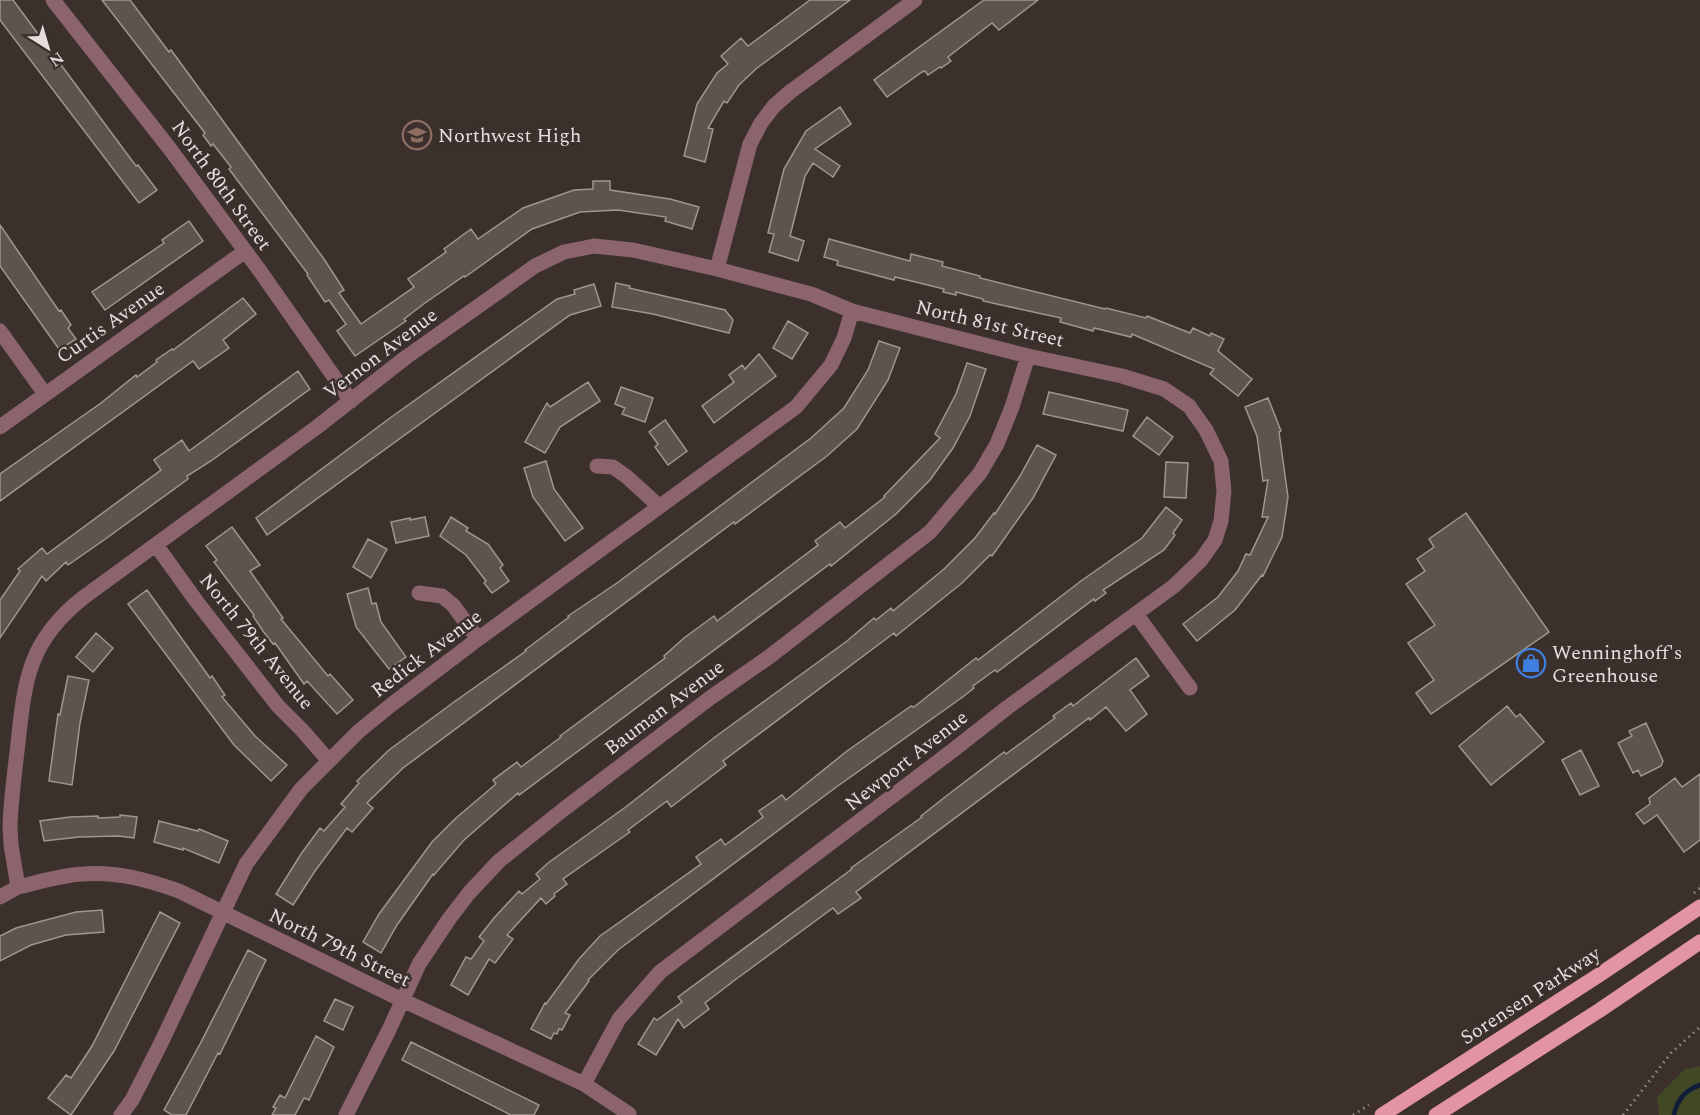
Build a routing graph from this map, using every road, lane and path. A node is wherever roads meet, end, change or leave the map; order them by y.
1 (53, 0) edge
2 (915, 0) edge
3 (244, 252) junction
4 (717, 269) junction
5 (852, 311) junction
6 (0, 332) edge
7 (1028, 356) junction
8 (45, 394) junction
9 (351, 401) junction
10 (0, 427) edge
11 (1221, 462) joint
12 (597, 466) dead end
13 (659, 506) junction
14 (156, 545) junction
15 (419, 593) dead end
16 (1136, 614) junction
17 (478, 639) junction
18 (1190, 688) dead end
19 (329, 761) junction
20 (18, 887) junction
21 (0, 897) edge
22 (1700, 907) edge
23 (223, 913) junction
24 (1700, 942) edge
25 (402, 1000) junction
26 (1700, 1027) edge
27 (584, 1084) junction
28 (629, 1114) edge
29 (121, 1115) edge
30 (346, 1115) edge
31 (1382, 1115) edge
32 (1436, 1115) edge
33 (1623, 1115) edge

1 - 3 street, North 80th Street
2 - 4 street
3 - 8 street, Curtis Avenue
3 - 9 street, North 80th Street
4 - 5 street, North 81st Street
4 - 9 street, Vernon Avenue
5 - 7 street, North 81st Street
5 - 13 street, Redick Avenue
6 - 8 street
7 - 11 street, North 81st Street
7 - 25 street, Bauman Avenue
8 - 10 street, Curtis Avenue
9 - 14 street, Vernon Avenue
11 - 16 street, Newport Avenue
12 - 13 street
13 - 17 street, Redick Avenue
14 - 19 street, North 79th Avenue
14 - 20 street, Vernon Avenue
15 - 17 street
16 - 18 street
16 - 27 street, Newport Avenue
17 - 19 street, Redick Avenue
19 - 23 street, Redick Avenue
20 - 21 street
20 - 23 street, North 79th Street
22 - 31 main road, Sorensen Parkway
23 - 25 street, North 79th Street
23 - 29 street, Redick Avenue
24 - 32 main road
25 - 27 street, North 79th Street
25 - 30 street, Bauman Avenue
26 - 33 path
27 - 28 street, North 79th Street

